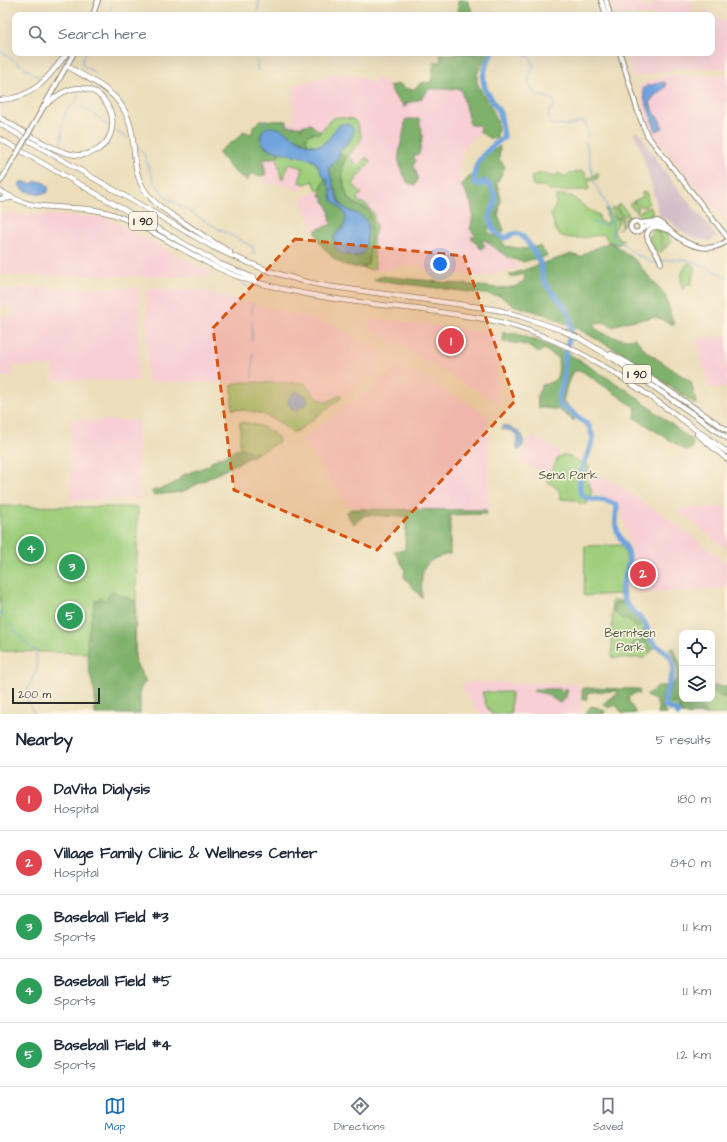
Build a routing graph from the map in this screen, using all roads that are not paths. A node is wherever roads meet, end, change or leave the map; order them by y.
1 (98, 0) edge
2 (601, 0) edge
3 (606, 0) edge
4 (93, 12) edge
5 (605, 12) edge
6 (609, 12) edge
7 (65, 56) edge
8 (72, 56) edge
9 (621, 56) edge
10 (67, 66) junction
11 (0, 100) edge
12 (44, 106) junction
13 (0, 117) edge
14 (0, 124) edge
15 (0, 139) edge
16 (0, 182) edge
17 (0, 191) edge
18 (14, 198) junction
19 (0, 199) edge
20 (640, 223) junction
21 (664, 225) junction
22 (642, 229) junction
23 (671, 232) junction
24 (727, 238) edge
25 (727, 241) edge
26 (661, 263) dead end
27 (250, 264) junction
28 (292, 290) junction
29 (591, 344) junction
30 (727, 430) edge
31 (696, 431) junction
32 (727, 438) edge
33 (727, 452) edge
34 (727, 459) edge

1 - 4 main road
2 - 5 main road
3 - 6 main road
7 - 11 highway
8 - 10 main road
9 - 24 main road
10 - 12 main road
10 - 27 highway
12 - 13 highway
12 - 16 main road, bridge
14 - 27 highway, I 90
15 - 28 highway, I 90
17 - 18 highway
18 - 19 highway
18 - 28 highway
20 - 21 main road
20 - 22 main road
20 - 22 main road
21 - 22 main road
21 - 23 main road
23 - 25 main road
23 - 26 main road
27 - 29 highway, I 90
28 - 31 highway, I 90
29 - 30 highway
29 - 32 highway, I 90
31 - 33 highway
31 - 34 highway

